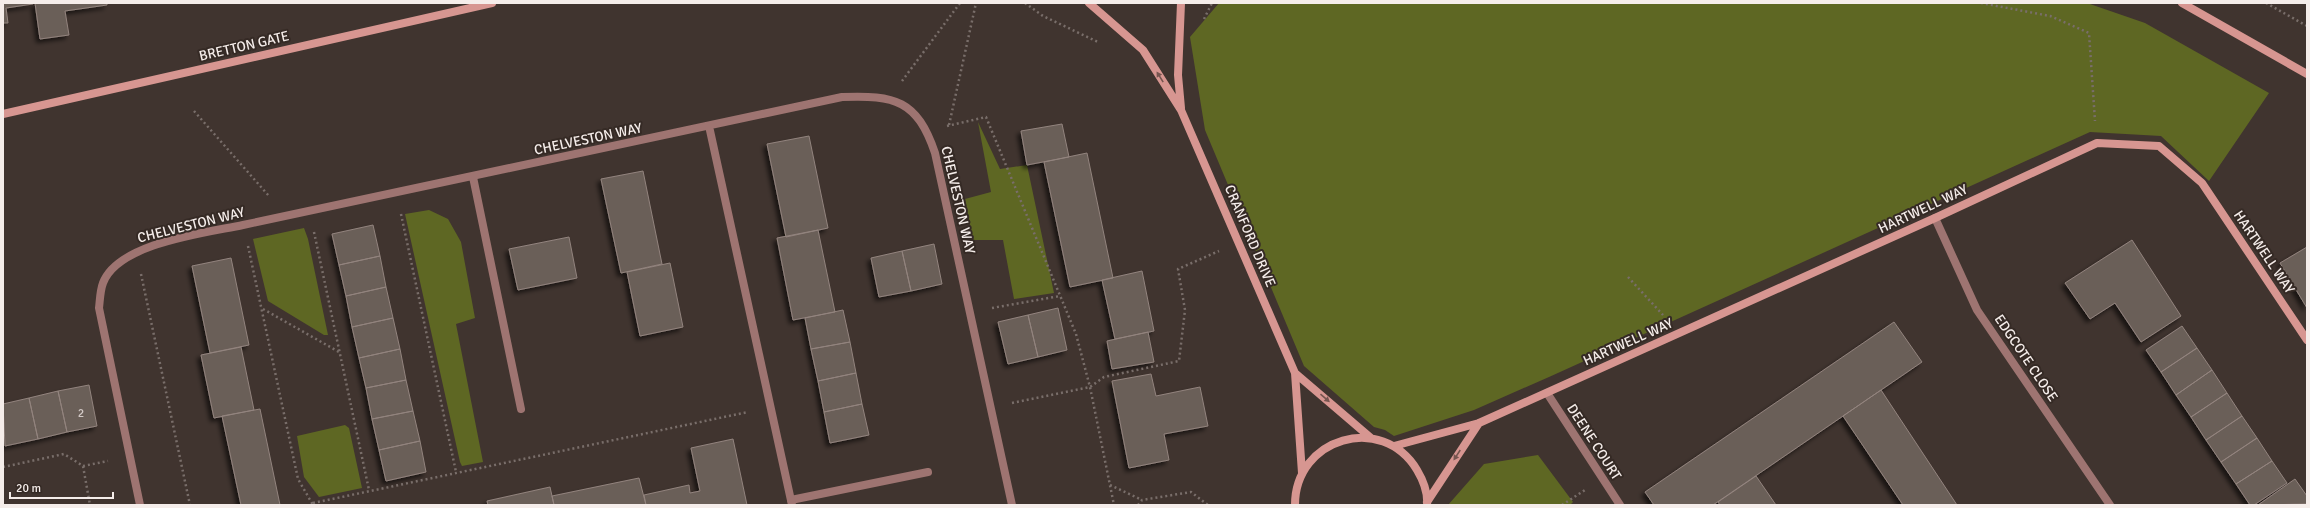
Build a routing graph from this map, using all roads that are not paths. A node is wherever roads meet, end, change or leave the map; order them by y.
1 (492, 3) edge
2 (1089, 3) edge
3 (1181, 3) edge
4 (2182, 3) edge
5 (2307, 74) edge
6 (1181, 110) junction
7 (3, 114) edge
8 (709, 126) junction
9 (473, 177) junction
10 (1935, 218) junction
11 (2307, 340) edge
12 (1295, 373) junction
13 (1547, 393) junction
14 (520, 409) dead end
15 (1479, 423) junction
16 (1371, 438) junction
17 (1394, 446) junction
18 (928, 472) dead end
19 (1302, 473) junction
20 (791, 502) edge
21 (1427, 504) edge
22 (140, 505) edge
23 (1012, 505) edge
24 (1295, 505) edge
25 (1620, 505) edge
26 (2110, 505) edge

1 - 7 street, BRETTON GATE
6 -> 2 street, CRANFORD DRIVE
3 - 6 street, CRANFORD DRIVE
4 - 5 street
6 - 12 street, CRANFORD DRIVE
8 - 9 street, CHELVESTON WAY
8 - 20 street
8 - 23 street, CHELVESTON WAY
9 - 14 street
9 - 22 street, CHELVESTON WAY
10 - 11 street, HARTWELL WAY
10 - 13 street, HARTWELL WAY
10 - 26 street, EDGCOTE CLOSE
12 -> 16 street, CRANFORD DRIVE
12 - 19 street, CRANFORD DRIVE
13 - 15 street, HARTWELL WAY
13 - 25 street, DEENE COURT
15 - 17 street, HARTWELL WAY
15 -> 21 street
16 - 17 street
16 - 19 street
17 - 21 street
18 - 20 street
19 - 24 street

